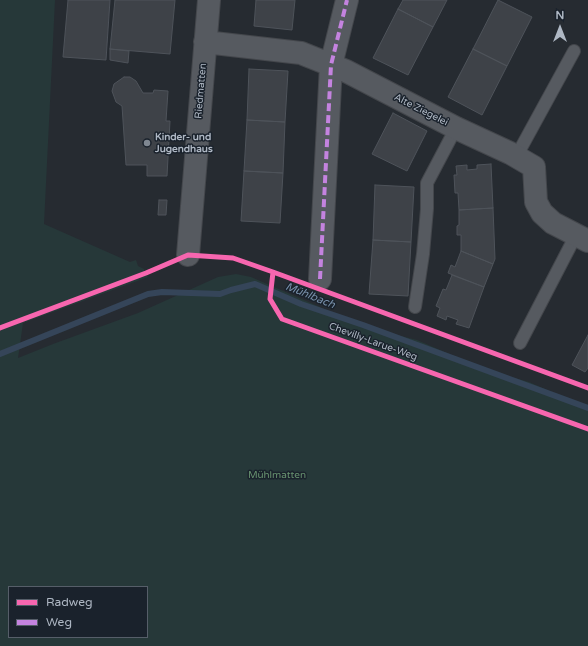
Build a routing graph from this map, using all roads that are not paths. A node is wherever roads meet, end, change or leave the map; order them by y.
1 (209, 0) edge
2 (347, 0) edge
3 (205, 42) junction
4 (574, 51) dead end
5 (331, 65) junction
6 (456, 128) junction
7 (516, 157) junction
8 (582, 238) edge
9 (188, 254) dead end
10 (320, 279) dead end
11 (415, 307) dead end
12 (520, 343) dead end

1 - 3 street, Riedmatten
2 - 5 street
3 - 5 street, Alte Ziegelei
3 - 9 street, Riedmatten
4 - 7 lane
5 - 6 street, Alte Ziegelei
5 - 10 street
6 - 7 street, Alte Ziegelei
6 - 11 lane
7 - 8 street, Alte Ziegelei
8 - 12 lane

